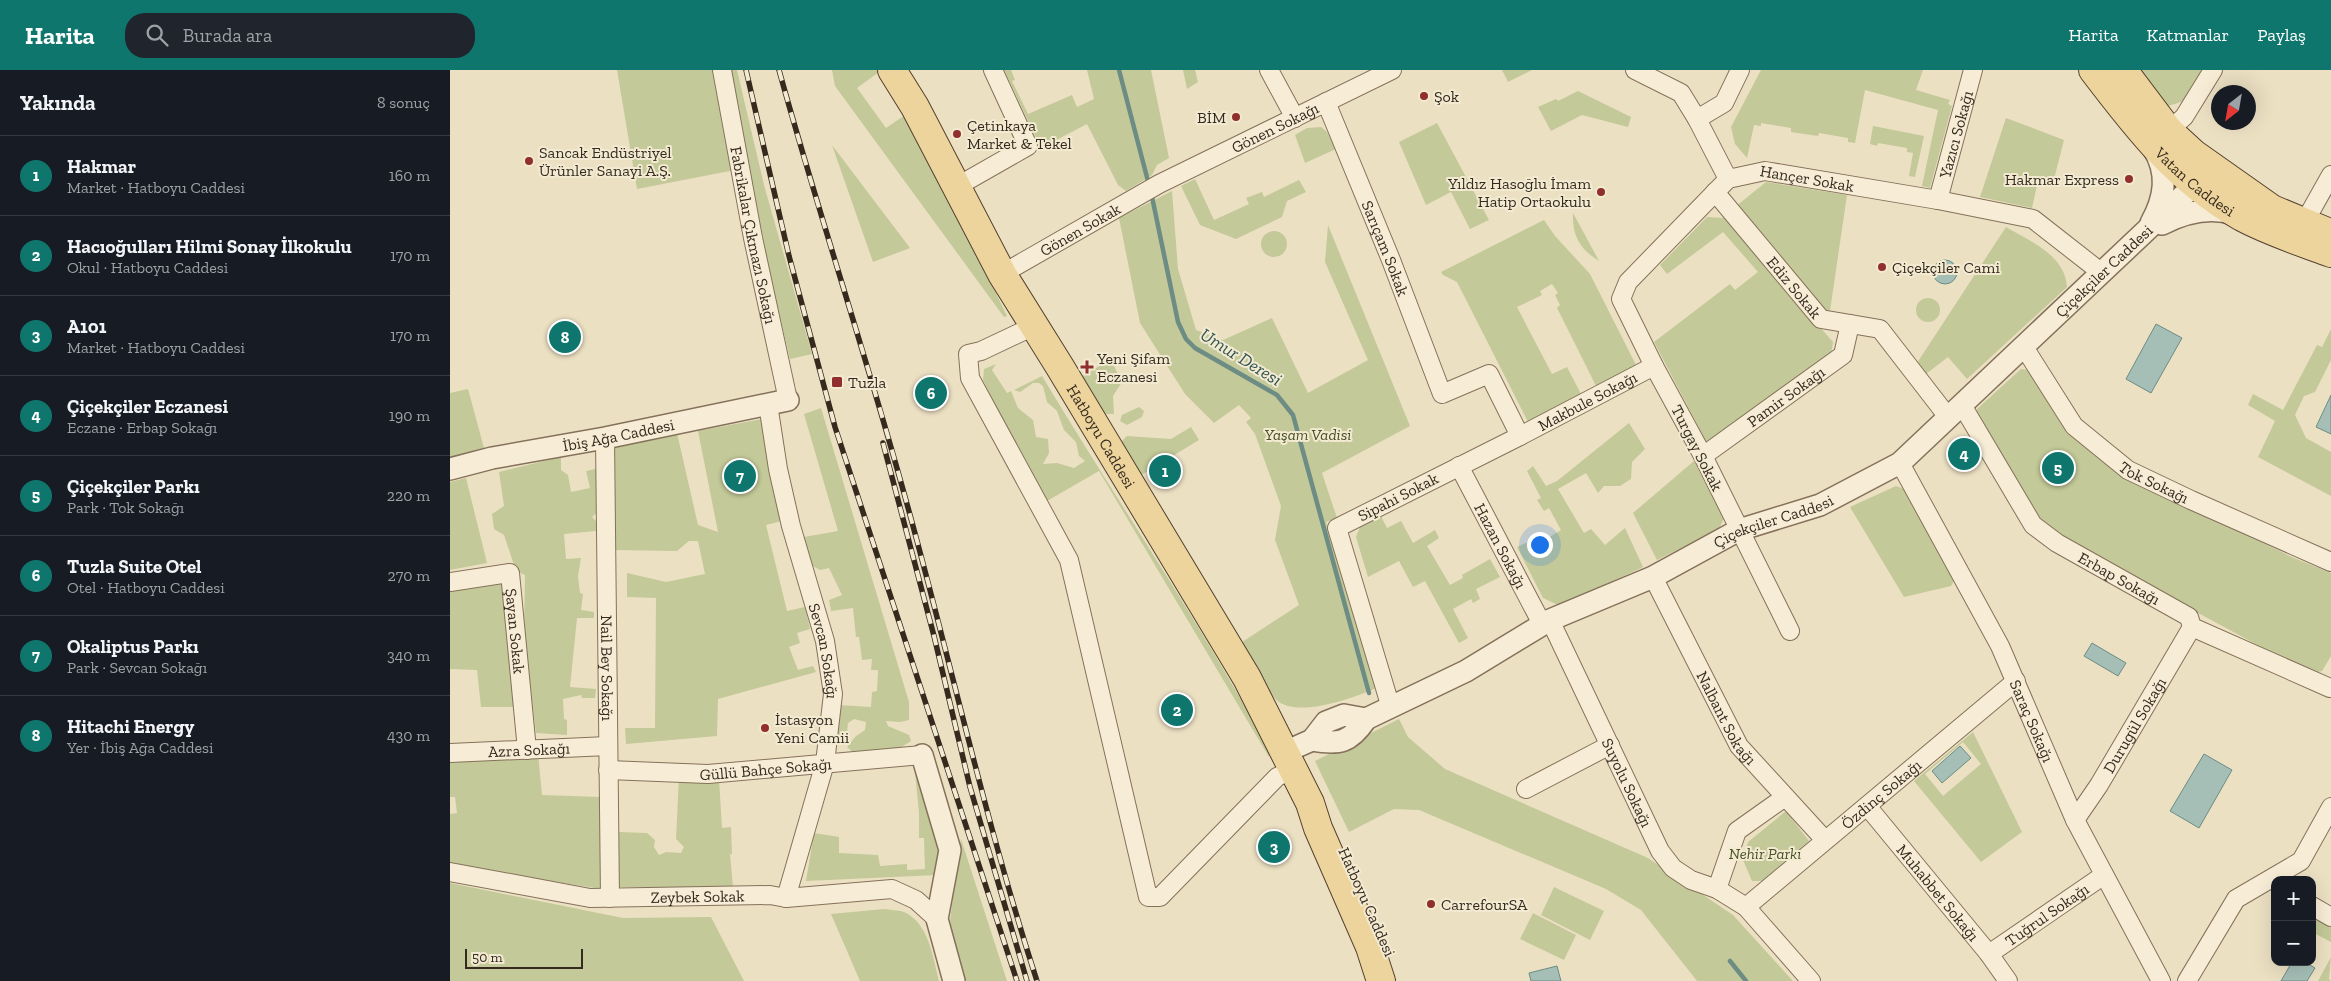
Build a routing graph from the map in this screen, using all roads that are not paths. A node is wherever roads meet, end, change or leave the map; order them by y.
1 (722, 70) edge
2 (892, 70) edge
3 (993, 70) edge
4 (1269, 70) edge
5 (1392, 70) edge
6 (1635, 70) edge
7 (1740, 70) edge
8 (1973, 70) edge
9 (2093, 70) edge
10 (2123, 70) edge
11 (2213, 70) edge
12 (1326, 102) junction
13 (1295, 118) junction
14 (1697, 119) junction
15 (2160, 137) junction
16 (2331, 175) edge
17 (2204, 176) junction
18 (1728, 179) junction
19 (1159, 184) joint
20 (956, 187) junction
21 (1715, 192) junction
22 (1938, 200) junction
23 (2242, 216) junction
24 (2304, 223) junction
25 (2331, 234) edge
26 (2139, 239) junction
27 (2331, 253) edge
28 (2102, 273) junction
29 (1002, 274) junction
30 (1850, 324) junction
31 (1034, 326) junction
32 (2024, 347) junction
33 (1654, 366) junction
34 (778, 402) junction
35 (1955, 411) junction
36 (1520, 436) junction
37 (605, 438) junction
38 (1703, 456) junction
39 (1900, 463) junction
40 (1459, 466) junction
41 (450, 469) edge
42 (1739, 530) junction
43 (2331, 562) edge
44 (1653, 577) junction
45 (450, 582) edge
46 (1546, 622) junction
47 (2192, 627) junction
48 (1790, 631) dead end
49 (2016, 681) junction
50 (2331, 687) edge
51 (1391, 708) junction
52 (1610, 745) junction
53 (608, 746) junction
54 (527, 750) junction
55 (450, 753) edge
56 (922, 755) joint
57 (1289, 760) junction
58 (825, 763) junction
59 (608, 770) junction
60 (1526, 789) dead end
61 (1785, 797) junction
62 (1310, 803) junction
63 (1867, 806) junction
64 (2331, 807) edge
65 (2075, 820) junction
66 (1825, 840) junction
67 (450, 872) edge
68 (2104, 875) junction
69 (2270, 883) edge
70 (1717, 889) junction
71 (610, 898) junction
72 (786, 898) junction
73 (1746, 907) junction
74 (2316, 908) edge
75 (2331, 917) edge
76 (936, 918) junction
77 (1989, 954) junction
78 (954, 981) edge
79 (1381, 981) edge
80 (1399, 981) edge
81 (1811, 981) edge
82 (2008, 981) edge
83 (2161, 981) edge
84 (2187, 981) edge

1 - 34 street, Fabrikalar Çıkmazı Sokağı
2 - 20 main road, Hatboyu Caddesi
3 - 20 street
4 - 13 street
5 - 12 street, Gönen Sokağı
6 - 14 street
7 - 14 street
8 - 22 street, Yazıcı Sokağı
9 - 15 main road, Vatan Caddesi
10 - 15 main road, Vatan Caddesi
11 - 15 street
12 - 13 street, Gönen Sokağı
12 - 36 street, Sarıçam Sokak
13 - 19 street, Gönen Sokağı
14 - 18 street
15 - 17 main road, Vatan Caddesi
15 - 26 street
16 - 24 street
17 - 23 main road, Vatan Caddesi
17 - 24 main road, Vatan Caddesi
17 - 26 street, Çiçekçiler Caddesi
18 - 21 street
18 - 22 street, Hançer Sokak
19 - 29 street, Gönen Sokak
20 - 29 main road, Hatboyu Caddesi
21 - 30 street, Ediz Sokak
21 - 33 street
22 - 28 street, Hançer Sokak
23 - 26 street
23 - 27 main road, Vatan Caddesi
24 - 25 main road, Vatan Caddesi
26 - 28 street, Çiçekçiler Caddesi
28 - 32 street, Çiçekçiler Caddesi
29 - 31 main road, Hatboyu Caddesi
30 - 35 street, Ediz Sokak
30 - 38 street, Pamir Sokağı
31 - 57 main road, Hatboyu Caddesi
31 - 57 street
32 - 35 street, Çiçekçiler Caddesi
32 - 43 street, Tok Sokağı
33 - 36 street, Makbule Sokağı
33 - 38 street, Turgay Sokak
34 - 37 street, İbiş Ağa Caddesi
34 - 58 street, Sevcan Sokağı
35 - 39 street, Çiçekçiler Caddesi
35 - 47 street, Erbap Sokağı
36 - 40 street, Sipahi Sokak
37 - 41 street, İbiş Ağa Caddesi
37 - 53 street, Nail Bey Sokağı
38 - 42 street, Turgay Sokak
39 - 42 street, Çiçekçiler Caddesi
39 - 49 street, Saraç Sokağı
40 - 46 street, Hazan Sokağı
40 - 51 street, Sipahi Sokak
42 - 44 street, Çiçekçiler Caddesi
42 - 48 street, Turgay Sokak
44 - 46 street, Çiçekçiler Caddesi
44 - 61 street, Nalbant Sokağı
45 - 54 street, Şayan Sokak
46 - 51 street, Çiçekçiler Caddesi
46 - 52 street, Suyolu Sokağı
47 - 50 street, Erbap Sokağı
47 - 65 street, Durugül Sokağı
49 - 63 street, Özdinç Sokağı
49 - 65 street, Saraç Sokağı
51 - 57 street, Çiçekçiler Caddesi
52 - 60 street
52 - 70 street, Suyolu Sokağı
53 - 54 street, Azra Sokağı
53 - 59 street, Nail Bey Sokağı
54 - 55 street, Azra Sokağı
56 - 58 street, Güllü Bahçe Sokağı
56 - 76 street
57 - 62 main road, Hatboyu Caddesi
58 - 59 street, Güllü Bahçe Sokağı
58 - 72 street, Sevcan Sokağı
59 - 71 street, Nail Bey Sokağı
61 - 66 street, Nalbant Sokağı
61 - 70 street
62 - 79 main road, Hatboyu Caddesi
62 - 80 main road, Hatboyu Caddesi
63 - 66 street, Özdinç Sokağı
63 - 77 street, Muhabbet Sokağı
64 - 69 street
65 - 68 street, Saraç Sokağı
66 - 73 street, Özdinç Sokağı
67 - 71 street, Zeybek Sokak
68 - 77 street, Tuğrul Sokağı
68 - 83 street, Saraç Sokağı
69 - 84 street
70 - 73 street, Suyolu Sokağı
71 - 72 street, Zeybek Sokak
72 - 76 street, Zeybek Sokak
73 - 81 street, Suyolu Sokağı
74 - 75 street
76 - 78 street
77 - 82 street, Muhabbet Sokağı

